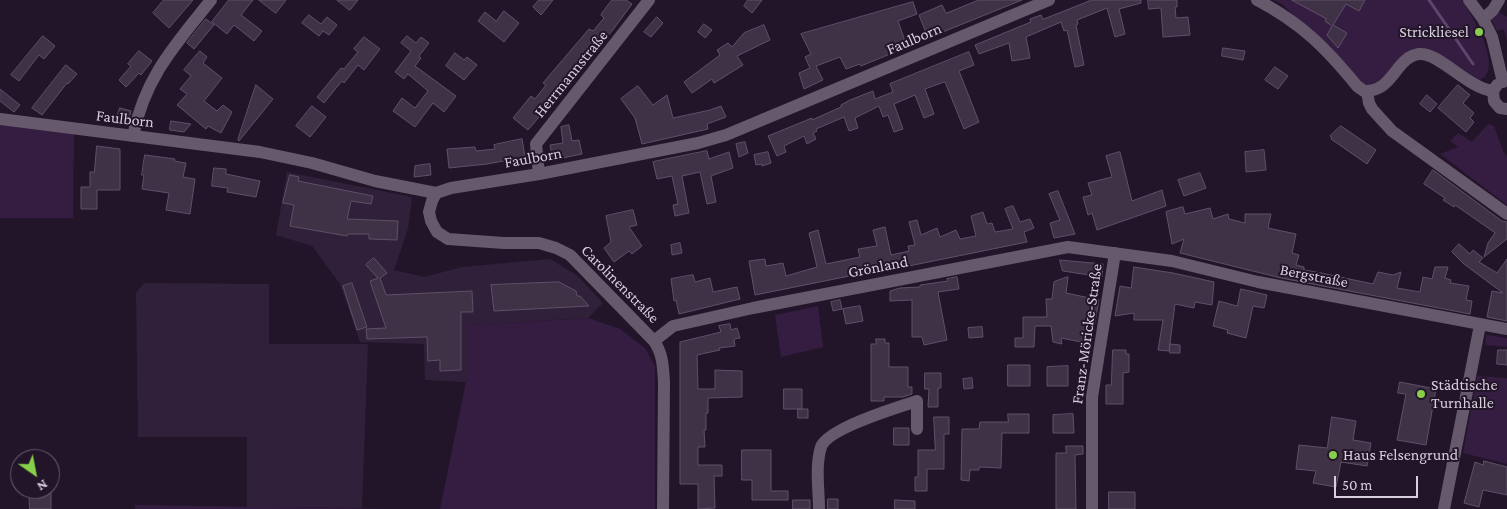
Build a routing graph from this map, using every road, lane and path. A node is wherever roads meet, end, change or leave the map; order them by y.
1 (211, 0) edge
2 (649, 0) edge
3 (1049, 0) edge
4 (1257, 0) edge
5 (1469, 0) edge
6 (1499, 0) edge
7 (1483, 19) junction
8 (1505, 82) edge
9 (1367, 91) junction
10 (1493, 92) junction
11 (1507, 109) edge
12 (1507, 118) edge
13 (0, 119) edge
14 (133, 136) junction
15 (539, 174) junction
16 (436, 193) junction
17 (1507, 214) edge
18 (1115, 253) junction
19 (1480, 325) junction
20 (1507, 329) edge
21 (654, 341) junction
22 (917, 429) dead end
23 (664, 509) edge
24 (819, 509) edge
25 (1092, 509) edge
26 (1444, 509) edge

1 - 14 street
2 - 15 street, Herrmannstraße
3 - 15 street, Faulborn
4 - 9 street
5 - 7 street
6 - 7 street
7 - 8 street
8 - 10 street
9 - 10 street
9 - 17 street
10 - 11 street
11 - 12 street
13 - 14 street, Faulborn
14 - 16 street, Faulborn
15 - 16 street, Faulborn
16 - 21 street, Carolinenstraße
18 - 19 street, Bergstraße
18 - 21 street, Grönland
18 - 25 street, Franz-Möricke-Straße
19 - 20 street, Bergstraße
19 - 26 street
21 - 23 street, Carolinenstraße
22 - 24 street

